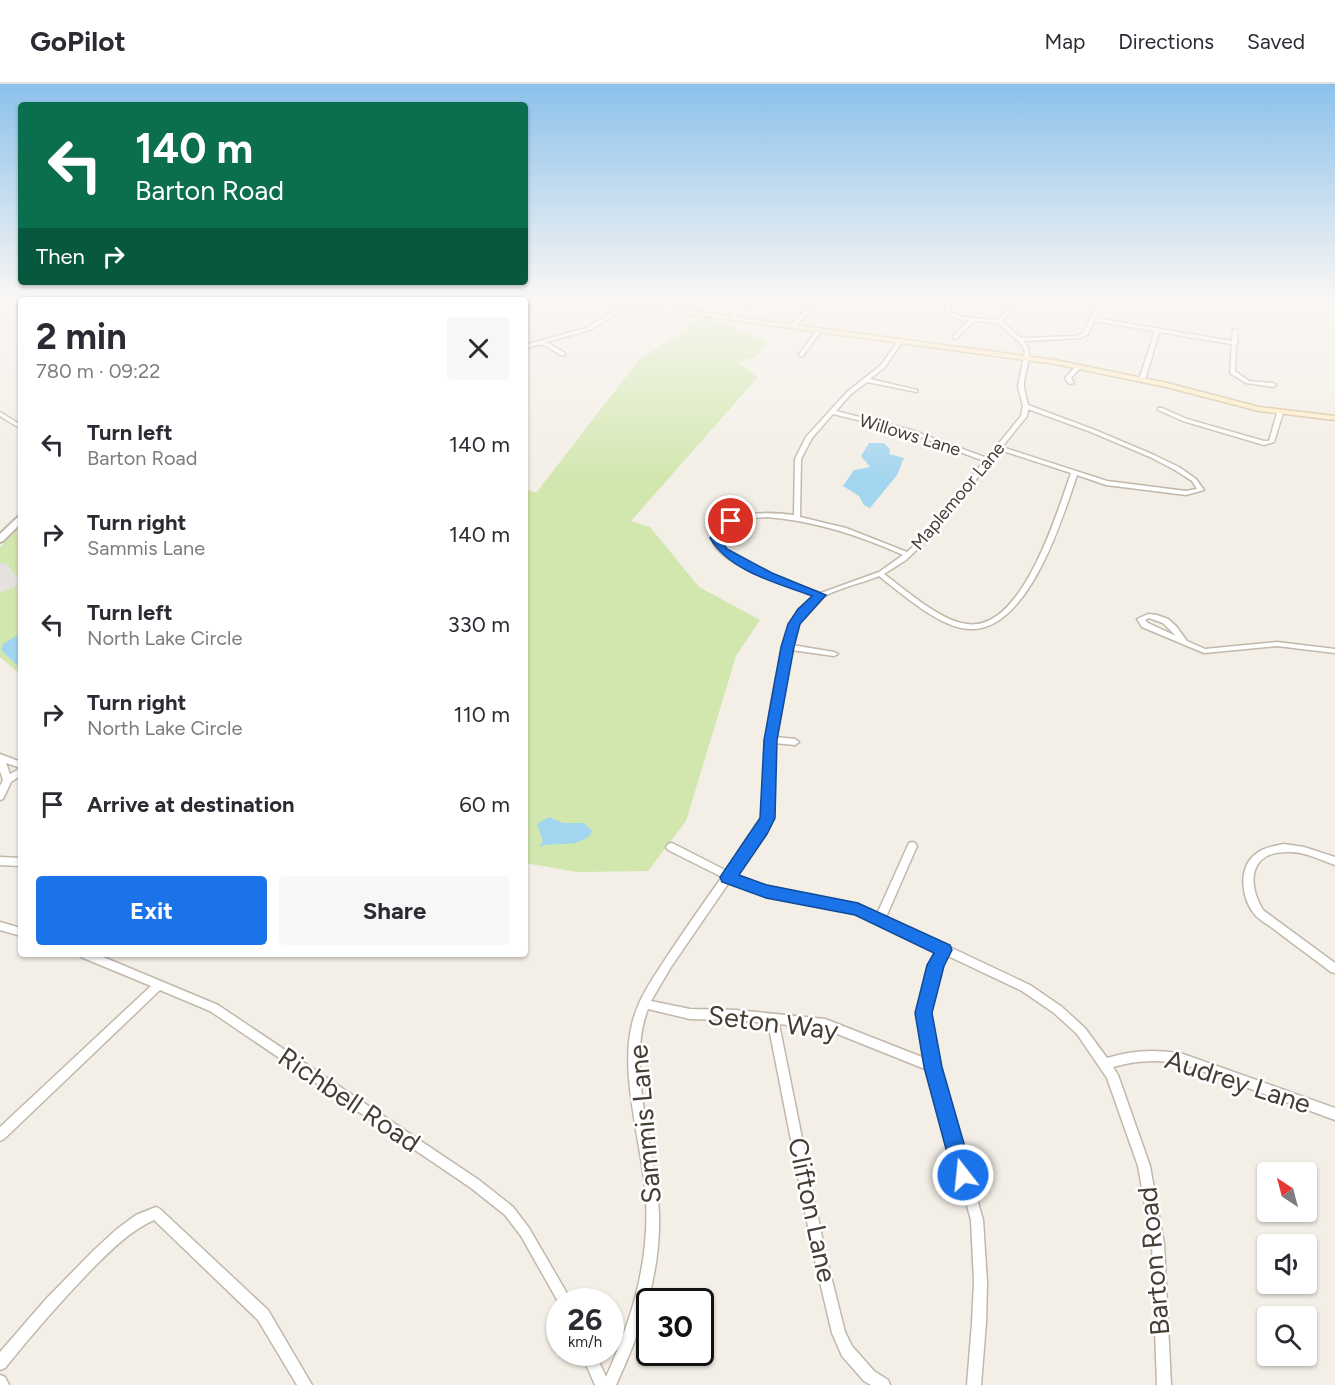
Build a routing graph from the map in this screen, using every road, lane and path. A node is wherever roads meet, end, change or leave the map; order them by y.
1 (887, 361) edge
2 (1026, 361) edge
3 (1044, 361) edge
4 (1148, 361) edge
5 (1234, 361) edge
6 (1079, 366) junction
7 (866, 380) junction
8 (1142, 380) junction
9 (1071, 383) dead end
10 (1274, 385) dead end
11 (915, 391) dead end
12 (1026, 406) junction
13 (1160, 409) dead end
14 (832, 412) junction
15 (1280, 412) junction
16 (0, 414) edge
17 (1335, 418) edge
18 (18, 425) edge
19 (998, 447) junction
20 (986, 460) junction
21 (1074, 474) junction
22 (797, 517) junction
23 (18, 522) edge
24 (0, 539) edge
25 (908, 555) junction
26 (880, 574) junction
27 (820, 595) junction
28 (802, 611) joint
29 (1184, 642) junction
30 (788, 647) junction
31 (1335, 651) edge
32 (834, 654) dead end
33 (771, 740) junction
34 (795, 742) dead end
35 (0, 757) edge
36 (18, 764) edge
37 (18, 773) edge
38 (7, 780) junction
39 (0, 797) edge
40 (912, 846) dead end
41 (671, 848) dead end
42 (0, 861) edge
43 (1335, 861) edge
44 (18, 862) edge
45 (728, 877) junction
46 (880, 920) junction
47 (0, 926) edge
48 (18, 931) edge
49 (944, 950) junction
50 (92, 957) edge
51 (1335, 969) edge
52 (159, 985) junction
53 (644, 1004) junction
54 (773, 1019) junction
55 (1105, 1064) junction
56 (933, 1067) junction
57 (1335, 1114) edge
58 (0, 1135) edge
59 (557, 1288) edge
60 (0, 1363) edge
61 (594, 1366) edge
62 (305, 1385) edge
63 (602, 1385) edge
64 (609, 1385) edge
65 (883, 1385) edge
66 (974, 1385) edge
67 (1164, 1385) edge

1 - 7 street
2 - 12 street
3 - 6 main road
4 - 8 street
5 - 10 street
6 - 8 main road
6 - 9 street
7 - 11 street
7 - 14 street
8 - 15 main road
12 - 19 street, Maplemoor Lane
12 - 21 street
13 - 15 street
14 - 20 street, Willows Lane
14 - 22 street
15 - 17 main road
16 - 18 street
19 - 20 street, Maplemoor Lane
19 - 21 street
20 - 25 street, Maplemoor Lane
21 - 26 street
22 - 25 street
22 - 27 street
23 - 24 street
25 - 26 street, Maplemoor Lane
26 - 27 street, Maplemoor Lane
27 - 28 street, Maplemoor Lane
28 - 30 street, Sammis Lane
29 - 29 street
29 - 31 street
30 - 32 street
30 - 33 street, Sammis Lane
33 - 34 street
33 - 45 street, Sammis Lane
35 - 36 street
35 - 38 street
37 - 38 street
38 - 39 street
40 - 46 street
41 - 45 street, Barton Road
42 - 44 street
43 - 51 street
45 - 46 street, Barton Road
45 - 53 street, Sammis Lane
46 - 49 street, Barton Road
47 - 48 street
49 - 55 street, Barton Road
49 - 56 street
50 - 52 street, Richbell Road
52 - 58 street
52 - 59 street, Richbell Road
53 - 54 street, Seton Way
53 - 64 street, Sammis Lane
54 - 56 street, Seton Way
54 - 65 street, Clifton Lane
55 - 57 street, Audrey Lane
55 - 67 street, Barton Road
56 - 66 street
60 - 62 street
61 - 63 street

